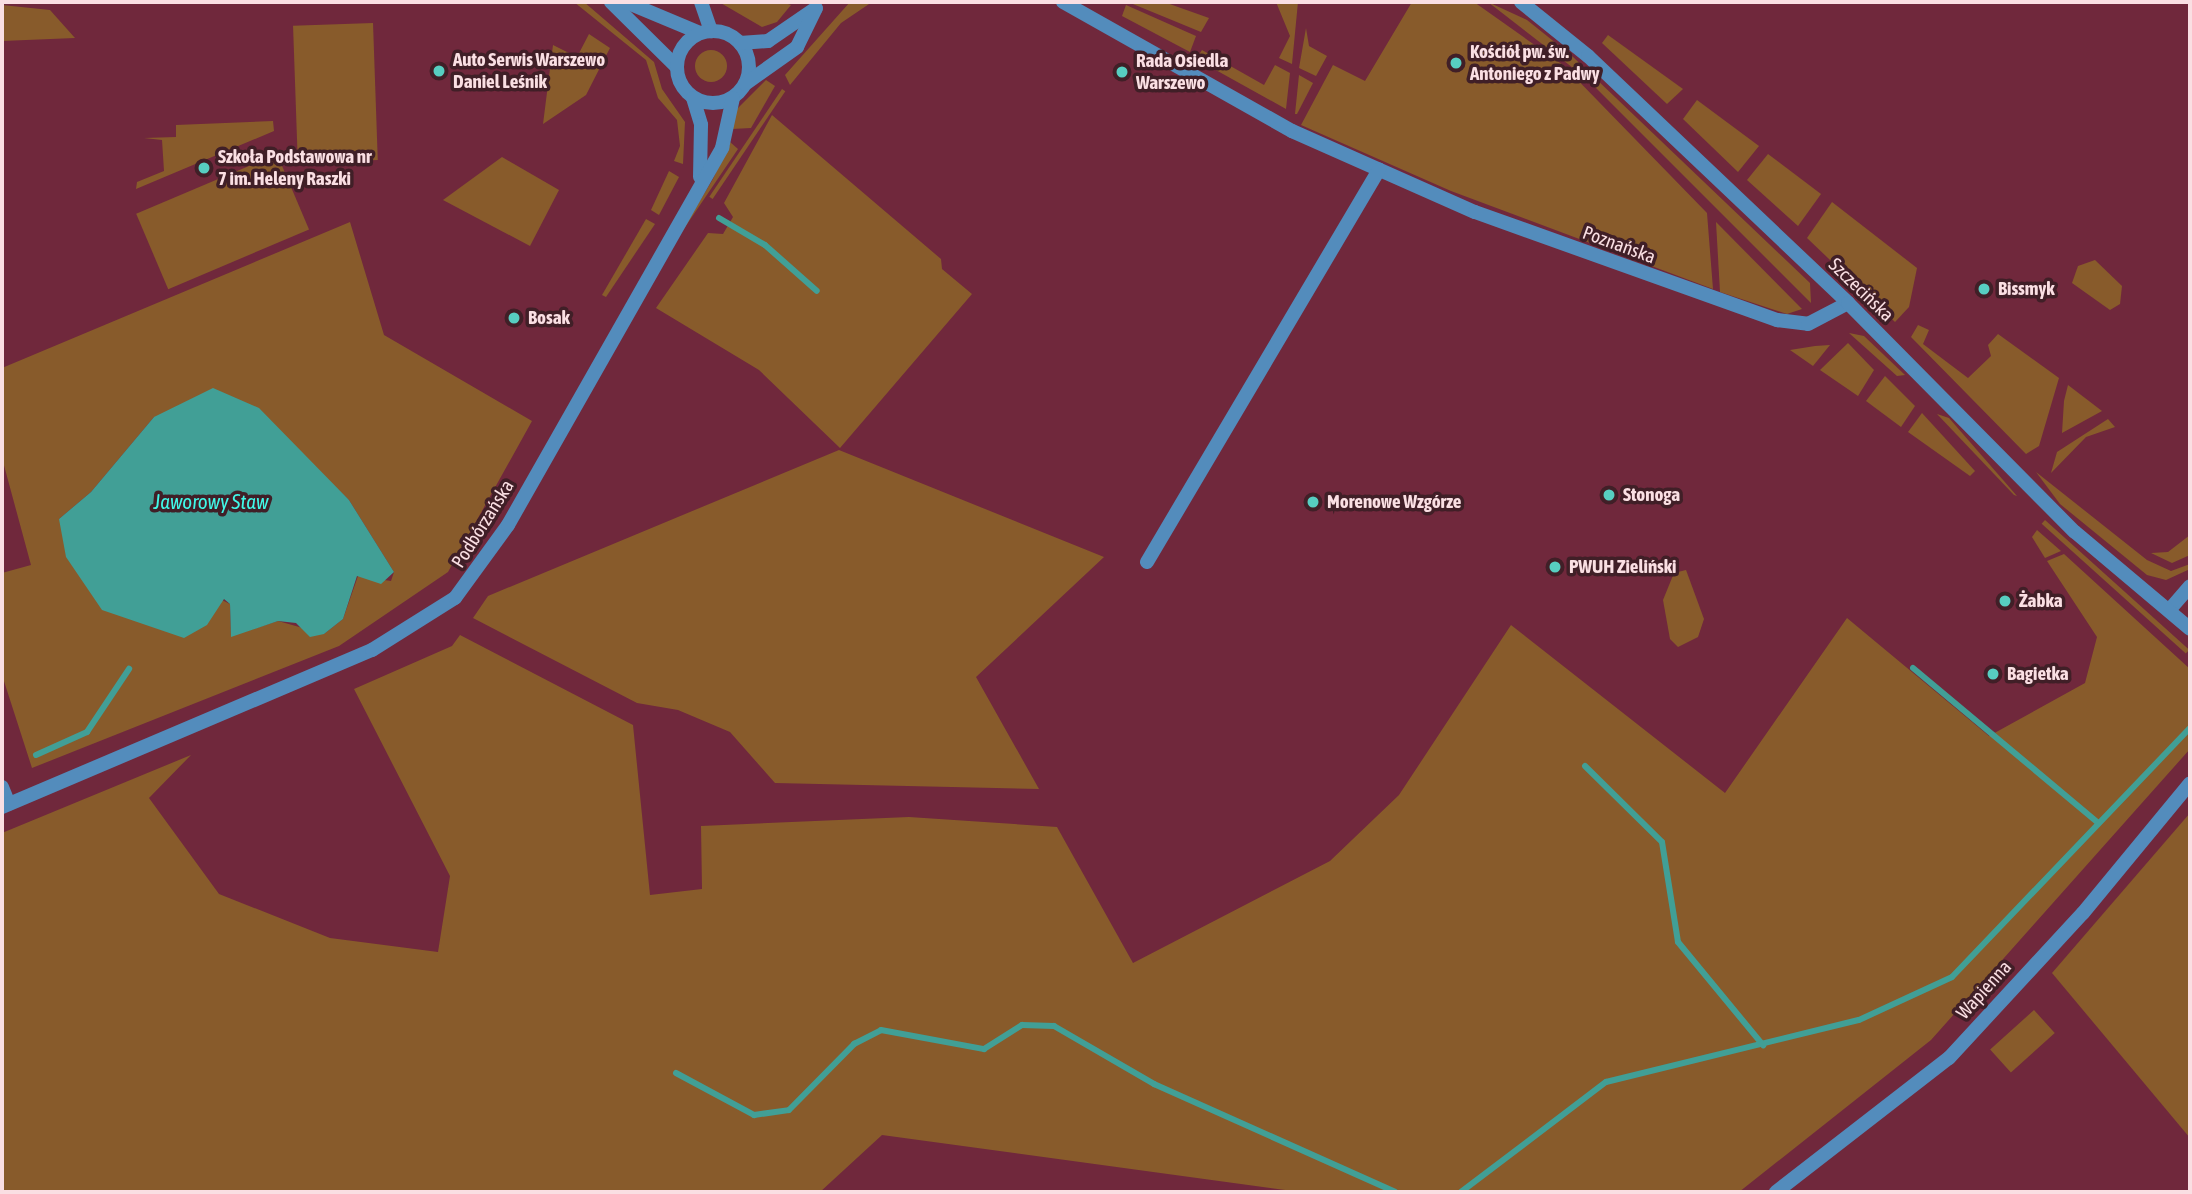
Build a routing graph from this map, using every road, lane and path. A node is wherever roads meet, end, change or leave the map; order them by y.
1 (611, 2) edge
2 (626, 2) edge
3 (701, 2) edge
4 (1063, 2) edge
5 (1521, 2) edge
6 (819, 5) edge
7 (705, 32) junction
8 (740, 43) junction
9 (676, 66) junction
10 (745, 84) junction
11 (693, 98) junction
12 (733, 98) junction
13 (1379, 170) junction
14 (700, 177) junction
15 (1848, 303) junction
16 (1147, 562) dead end
17 (2190, 586) edge
18 (2171, 608) junction
19 (2190, 617) edge
20 (2190, 629) edge
21 (2190, 783) edge
22 (2, 787) edge
23 (5, 805) edge
24 (1776, 1192) edge

1 - 9 street
2 - 7 street
3 - 7 street
4 - 13 street, Poznańska
5 - 15 street, Szczecińska
6 - 8 street
6 - 10 street
7 - 8 street
7 - 9 street
8 - 10 street
9 - 11 street
10 - 12 street
11 - 12 street
11 - 14 street, Podbórzańska
12 - 14 street, Podbórzańska
13 - 15 street, Poznańska
13 - 16 street
14 - 23 street, Podbórzańska
15 - 18 street, Szczecińska
17 - 18 street
18 - 19 street, Szczecińska
18 - 20 street, Szczecińska
21 - 24 street, Wapienna
22 - 23 street

